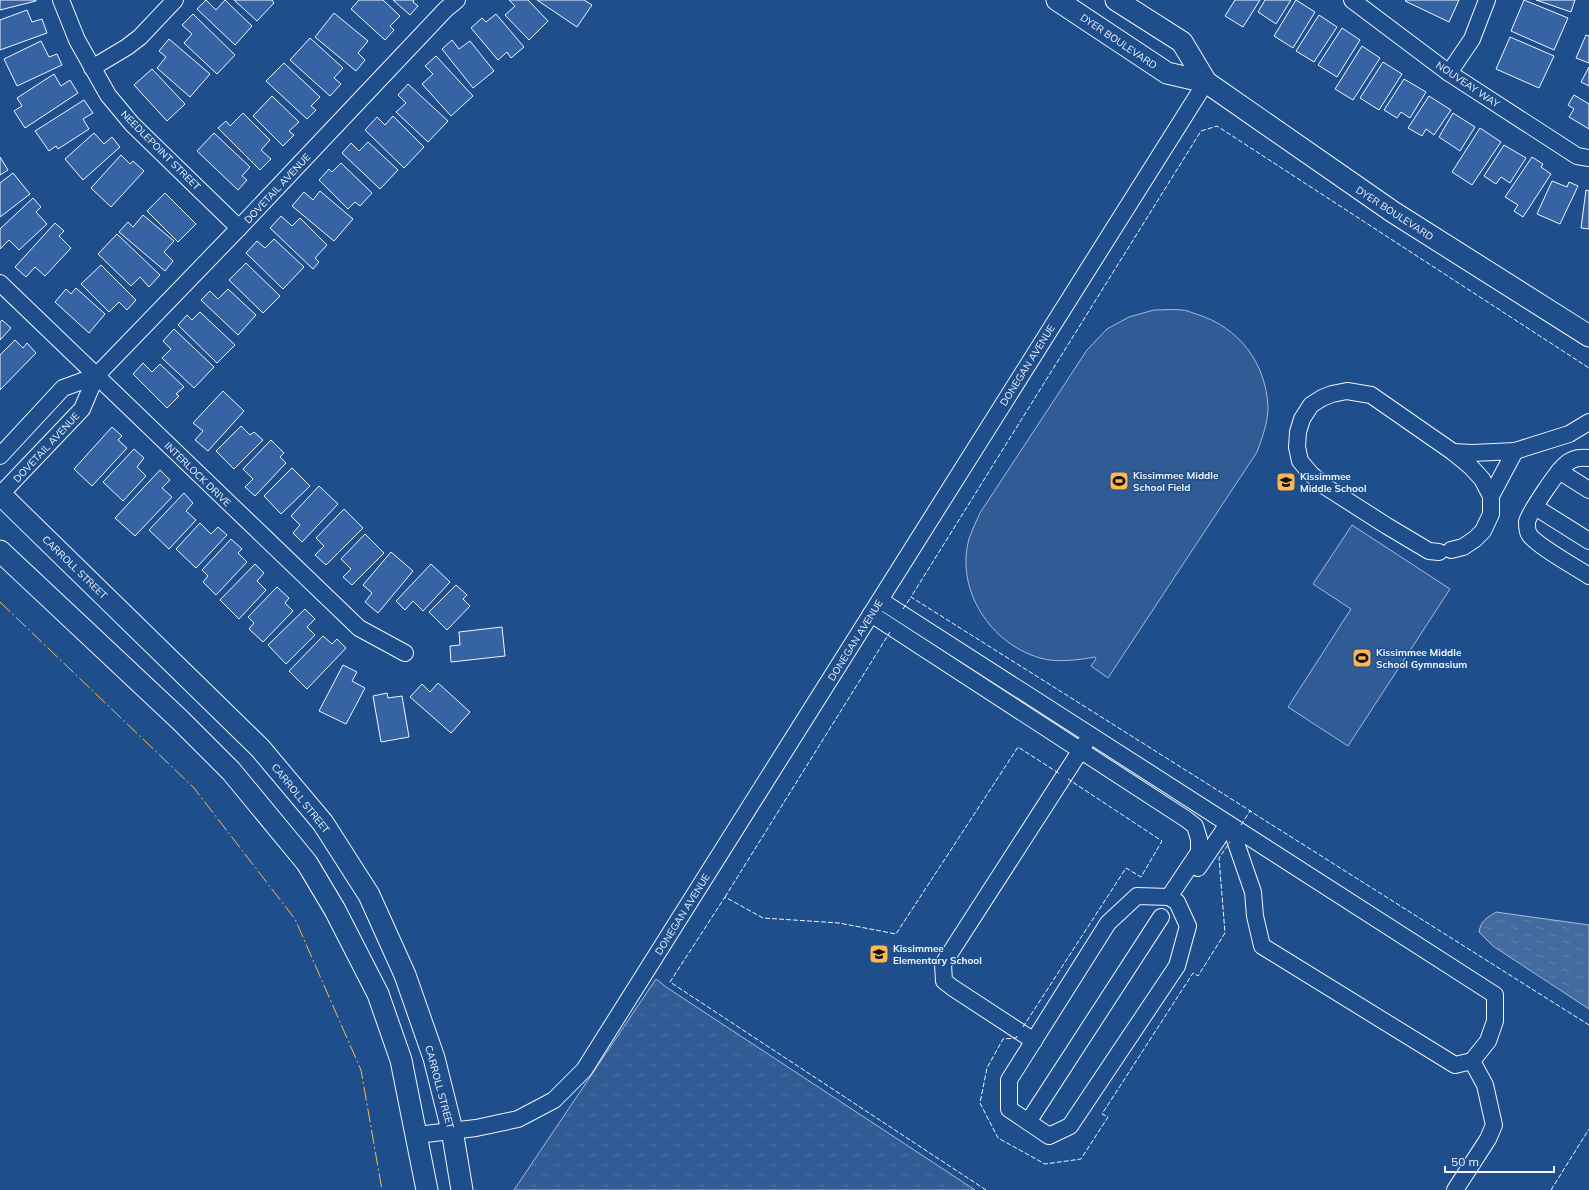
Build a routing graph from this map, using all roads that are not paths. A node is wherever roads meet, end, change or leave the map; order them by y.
1 (61, 0) edge
2 (175, 0) edge
3 (457, 0) edge
4 (1057, 0) edge
5 (1116, 0) edge
6 (1352, 0) edge
7 (1487, 0) edge
8 (92, 68) junction
9 (1449, 73) junction
10 (1206, 82) junction
11 (1589, 158) edge
12 (239, 228) junction
13 (0, 283) edge
14 (1589, 336) edge
15 (96, 376) junction
16 (1589, 422) edge
17 (1515, 451) junction
18 (1454, 452) junction
19 (0, 456) edge
20 (1589, 458) edge
21 (1559, 471) junction
22 (1589, 490) edge
23 (0, 494) edge
24 (1491, 496) junction
25 (1535, 507) junction
26 (1589, 541) edge
27 (0, 551) edge
28 (1589, 576) edge
29 (875, 607) junction
30 (405, 653) dead end
31 (1086, 743) junction
32 (1229, 832) junction
33 (1173, 899) junction
34 (1161, 917) dead end
35 (1034, 1041) junction
36 (1472, 1061) junction
37 (1028, 1122) junction
38 (452, 1130) junction
39 (417, 1135) junction
40 (427, 1190) edge
41 (462, 1190) edge
42 (1455, 1190) edge

1 - 8 street, NEEDLEPOINT STREET
2 - 8 street
3 - 12 street, DOVETAIL AVENUE
4 - 10 main road, DYER BOULEVARD
5 - 10 main road, DYER BOULEVARD
6 - 9 street, NOUVEAY WAY
7 - 9 street
8 - 12 street, NEEDLEPOINT STREET
9 - 11 street, NOUVEAY WAY
10 - 14 main road, DYER BOULEVARD
10 - 29 street, DONEGAN AVENUE
12 - 15 street, DOVETAIL AVENUE
13 - 15 street, INTERLOCK DRIVE
15 - 19 street, DOVETAIL AVENUE
15 - 23 street, DOVETAIL AVENUE
15 - 30 street, INTERLOCK DRIVE
16 - 17 street
17 - 18 street
17 - 24 street
18 - 24 street
18 - 24 street
20 - 21 street
21 - 22 street
21 - 25 street
23 - 38 main road, CARROLL STREET
25 - 26 street
25 - 28 street
27 - 39 main road
29 - 31 street
29 - 38 street, DONEGAN AVENUE
31 - 32 street
31 - 33 street
31 - 35 street
32 - 33 street
32 - 36 street
32 - 36 street
33 - 35 street
33 - 37 street
34 - 37 street
35 - 37 street
36 - 42 street
38 - 39 street, DONEGAN AVENUE
38 - 41 main road, CARROLL STREET
39 - 40 main road

